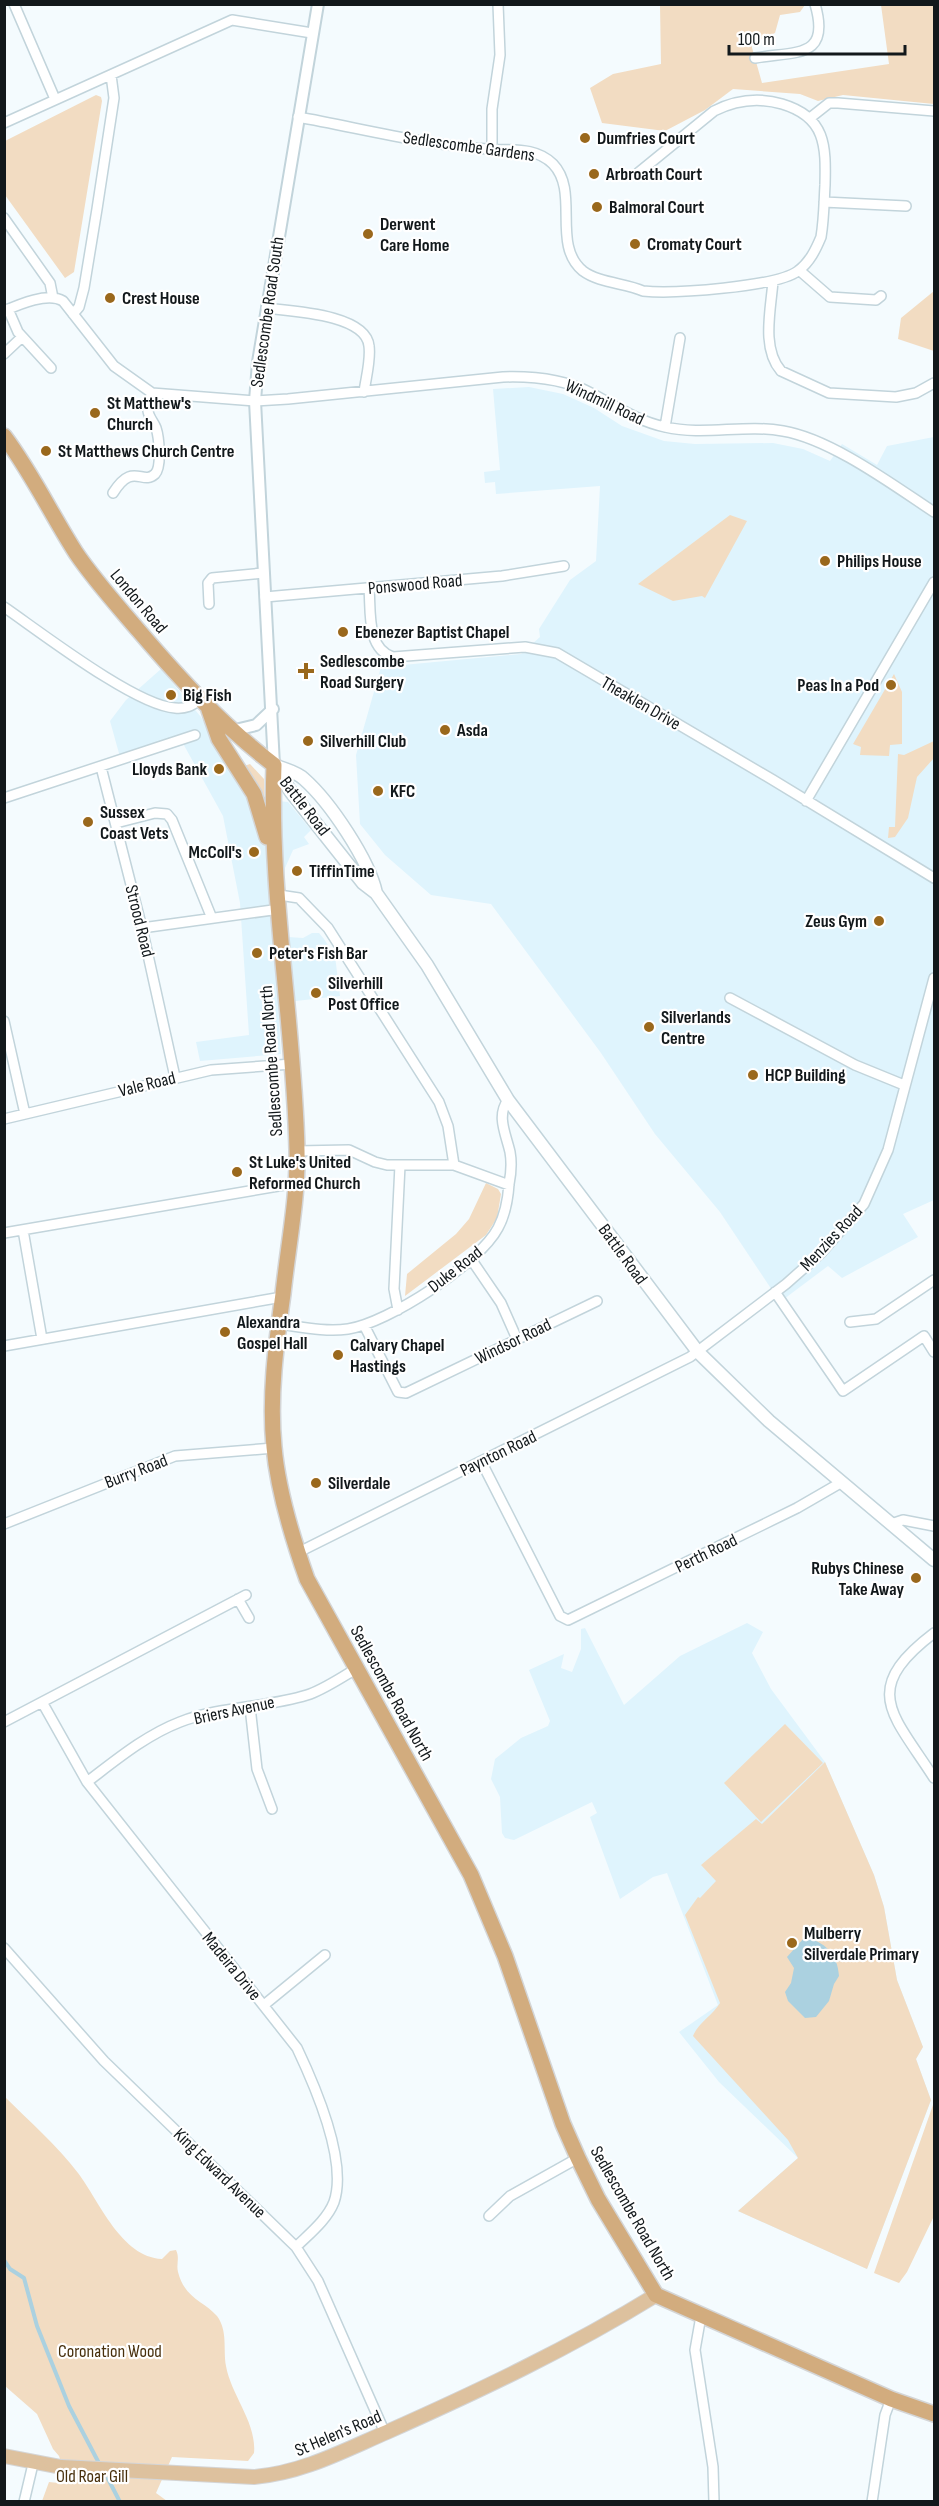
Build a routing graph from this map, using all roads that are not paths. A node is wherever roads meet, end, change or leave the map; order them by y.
1 (14, 4) edge
2 (318, 4) edge
3 (498, 4) edge
4 (815, 4) edge
5 (312, 33) junction
6 (756, 58) dead end
7 (111, 75) junction
8 (55, 99) junction
9 (934, 111) edge
10 (298, 117) junction
11 (810, 118) junction
12 (4, 123) edge
13 (492, 150) junction
14 (638, 173) dead end
15 (824, 202) junction
16 (906, 206) dead end
17 (4, 218) edge
18 (799, 270) junction
19 (773, 281) junction
20 (881, 296) dead end
21 (53, 298) junction
22 (266, 308) junction
23 (6, 310) edge
24 (73, 314) junction
25 (22, 337) junction
26 (680, 339) dead end
27 (4, 354) edge
28 (51, 368) dead end
29 (934, 383) edge
30 (364, 392) junction
31 (152, 393) junction
32 (255, 401) junction
33 (665, 427) junction
34 (4, 436) edge
35 (112, 493) dead end
36 (934, 512) edge
37 (564, 566) dead end
38 (263, 573) junction
39 (934, 582) edge
40 (369, 588) junction
41 (265, 597) junction
42 (209, 604) dead end
43 (4, 607) edge
44 (205, 704) junction
45 (273, 709) junction
46 (231, 731) junction
47 (195, 735) dead end
48 (274, 765) junction
49 (101, 766) junction
50 (4, 798) edge
51 (806, 801) junction
52 (116, 823) junction
53 (273, 850) junction
54 (934, 878) edge
55 (376, 893) junction
56 (279, 902) junction
57 (211, 916) junction
58 (142, 928) junction
59 (934, 978) edge
60 (730, 998) dead end
61 (4, 1021) edge
62 (292, 1064) junction
63 (175, 1077) junction
64 (904, 1085) junction
65 (508, 1100) junction
66 (25, 1114) junction
67 (4, 1119) edge
68 (297, 1151) junction
69 (400, 1165) junction
70 (454, 1166) junction
71 (296, 1183) junction
72 (509, 1185) junction
73 (23, 1230) junction
74 (4, 1233) edge
75 (471, 1259) junction
76 (934, 1280) edge
77 (775, 1292) junction
78 (282, 1297) junction
79 (597, 1301) dead end
80 (398, 1310) junction
81 (850, 1322) dead end
82 (279, 1324) junction
83 (364, 1325) junction
84 (42, 1339) junction
85 (517, 1339) junction
86 (4, 1346) edge
87 (698, 1352) junction
88 (934, 1352) edge
89 (274, 1448) junction
90 (481, 1461) junction
91 (842, 1482) junction
92 (4, 1524) edge
93 (891, 1524) junction
94 (934, 1526) edge
95 (297, 1553) junction
96 (934, 1560) edge
97 (249, 1618) dead end
98 (934, 1633) edge
99 (356, 1669) junction
100 (42, 1702) junction
101 (250, 1707) junction
102 (4, 1722) edge
103 (934, 1778) edge
104 (87, 1782) junction
105 (272, 1809) dead end
106 (4, 1948) edge
107 (325, 1955) dead end
108 (264, 2005) junction
109 (578, 2158) junction
110 (489, 2216) dead end
111 (296, 2247) junction
112 (656, 2295) junction
113 (701, 2316) junction
114 (891, 2398) junction
115 (934, 2414) edge
116 (384, 2433) junction
117 (4, 2456) edge
118 (33, 2464) junction
119 (24, 2502) edge
120 (714, 2502) edge
121 (872, 2502) edge

1 - 8 street
2 - 5 street, Sedlescombe Road South
3 - 13 street
4 - 6 street
5 - 7 street
5 - 10 street, Sedlescombe Road South
7 - 8 street
7 - 24 street
8 - 12 street
9 - 11 street
10 - 13 street, Sedlescombe Gardens
10 - 22 street, Sedlescombe Road South
11 - 14 street
11 - 15 street, Sedlescombe Gardens
13 - 19 street, Sedlescombe Gardens
15 - 16 street
15 - 18 street, Sedlescombe Gardens
17 - 21 street
18 - 19 street, Sedlescombe Gardens
18 - 20 street
19 - 29 street
21 - 23 street
21 - 24 street
22 - 30 street
22 - 32 street, Sedlescombe Road South
23 - 25 street
24 - 31 street
25 - 27 street
25 - 28 street
26 - 33 street
30 - 32 street, Windmill Road
30 - 33 street, Windmill Road
31 - 32 street, Windmill Road
31 - 35 street
32 - 38 street, Sedlescombe Road South
33 - 36 street, Windmill Road
34 - 44 highway, London Road
37 - 40 street, Ponswood Road
38 - 41 street, Sedlescombe Road South
38 - 42 street
39 - 51 street
40 - 41 street, Ponswood Road
40 - 51 street, Theaklen Drive
41 - 45 street, Sedlescombe Road South
43 - 44 street
44 - 46 highway, London Road
44 - 53 highway
45 - 46 street
45 - 48 street, Sedlescombe Road South
46 - 48 highway, London Road
47 - 49 street
48 - 53 highway, Sedlescombe Road North
48 - 55 main road, Battle Road
48 - 55 main road, Battle Road
49 - 50 street
49 - 52 street, Strood Road
51 - 54 street, Theaklen Drive
52 - 57 street
52 - 58 street, Strood Road
53 - 56 highway, Sedlescombe Road North
55 - 65 main road, Battle Road
56 - 57 street
56 - 62 highway, Sedlescombe Road North
56 - 70 street
57 - 58 street
58 - 63 street, Strood Road
59 - 64 street, Menzies Road
60 - 64 street
61 - 66 street
62 - 63 street, Vale Road
62 - 68 highway, Sedlescombe Road North
63 - 66 street, Vale Road
64 - 77 street, Menzies Road
65 - 72 street, Duke Road
65 - 87 main road, Battle Road
66 - 67 street, Vale Road
68 - 69 street
68 - 71 highway, Sedlescombe Road North
69 - 70 street
69 - 80 street
70 - 72 street
71 - 73 street
71 - 78 highway, Sedlescombe Road North
72 - 75 street, Duke Road
73 - 74 street
73 - 84 street
75 - 80 street, Duke Road
75 - 85 street
76 - 81 street
77 - 87 street, Menzies Road
77 - 88 street
78 - 82 highway, Sedlescombe Road North
78 - 84 street
79 - 85 street, Windsor Road
80 - 83 street, Duke Road
82 - 83 street, Duke Road
82 - 89 highway, Sedlescombe Road North
83 - 85 street, Windsor Road
84 - 86 street
87 - 90 street, Paynton Road
87 - 91 main road, Battle Road
89 - 92 street, Burry Road
89 - 95 highway, Sedlescombe Road North
90 - 91 street, Perth Road
90 - 95 street, Paynton Road
91 - 93 main road, Battle Road
93 - 94 street
93 - 96 main road, Battle Road
95 - 99 highway, Sedlescombe Road North
97 - 100 street
98 - 103 street
99 - 101 street, Briers Avenue
99 - 109 highway, Sedlescombe Road North
100 - 102 street
100 - 104 street, Madeira Drive
101 - 104 street, Briers Avenue
101 - 105 street
104 - 108 street, Madeira Drive
106 - 111 street, King Edward Avenue
107 - 108 street
108 - 111 street, Madeira Drive
109 - 110 street
109 - 112 highway, Sedlescombe Road North
111 - 116 street, King Edward Avenue
112 - 113 highway, Sedlescombe Road North
112 - 116 main road, St Helen's Road
113 - 114 highway, Sedlescombe Road North
113 - 120 street
114 - 115 highway, Sedlescombe Road North
114 - 121 street
116 - 118 main road, St Helen's Road
117 - 118 main road, St Helen's Road
118 - 119 street

